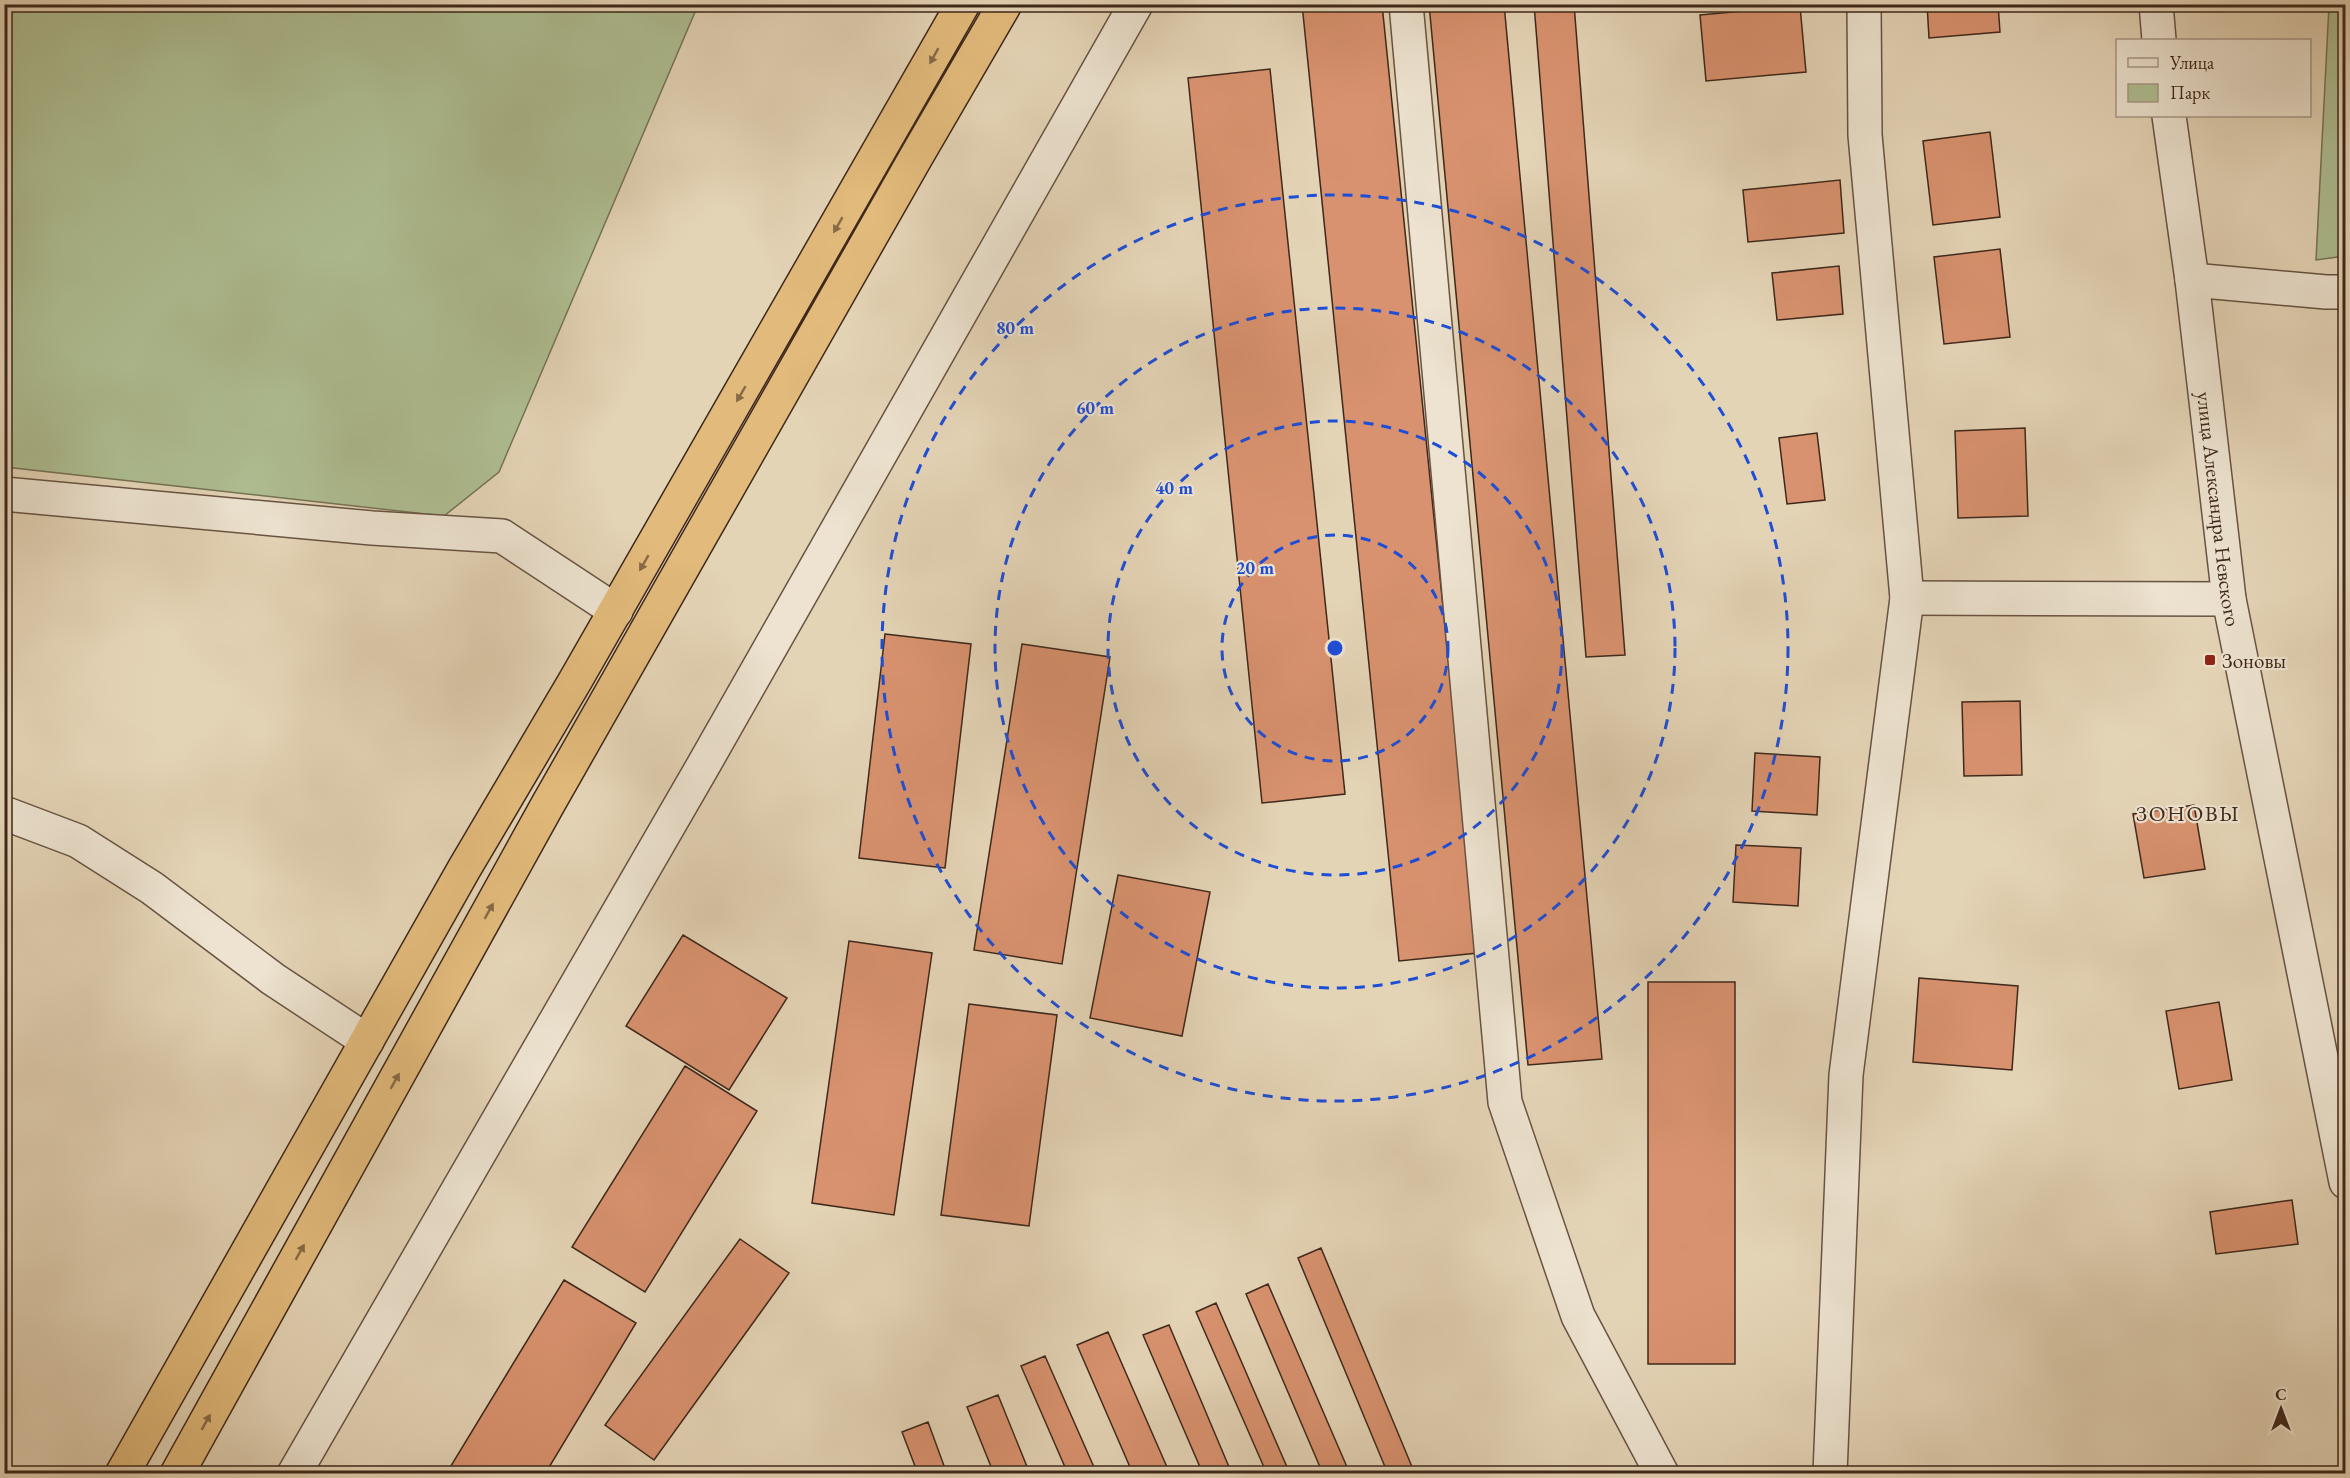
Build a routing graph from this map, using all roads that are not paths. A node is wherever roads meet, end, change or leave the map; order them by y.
1 (963, 4) edge
2 (1005, 4) edge
3 (1136, 4) edge
4 (1406, 4) edge
5 (1864, 4) edge
6 (2156, 4) edge
7 (2159, 39) edge
8 (2169, 117) edge
9 (2192, 280) junction
10 (2346, 292) edge
11 (4, 494) edge
12 (1907, 598) junction
13 (2229, 599) junction
14 (616, 611) junction
15 (4, 813) edge
16 (367, 1041) junction
17 (2346, 1182) edge
18 (122, 1473) edge
19 (177, 1473) edge
20 (294, 1473) edge
21 (1662, 1473) edge
22 (1830, 1473) edge

1 -> 14 highway
19 -> 2 highway
3 - 20 street
4 - 21 street
5 - 12 street
6 - 7 street
8 - 9 street, улица Александра Невского
9 - 10 street
9 - 13 street, улица Александра Невского
11 - 14 street
12 - 13 street
12 - 22 street
13 - 17 street, улица Александра Невского
14 - 16 highway
15 - 16 street
16 - 18 highway

